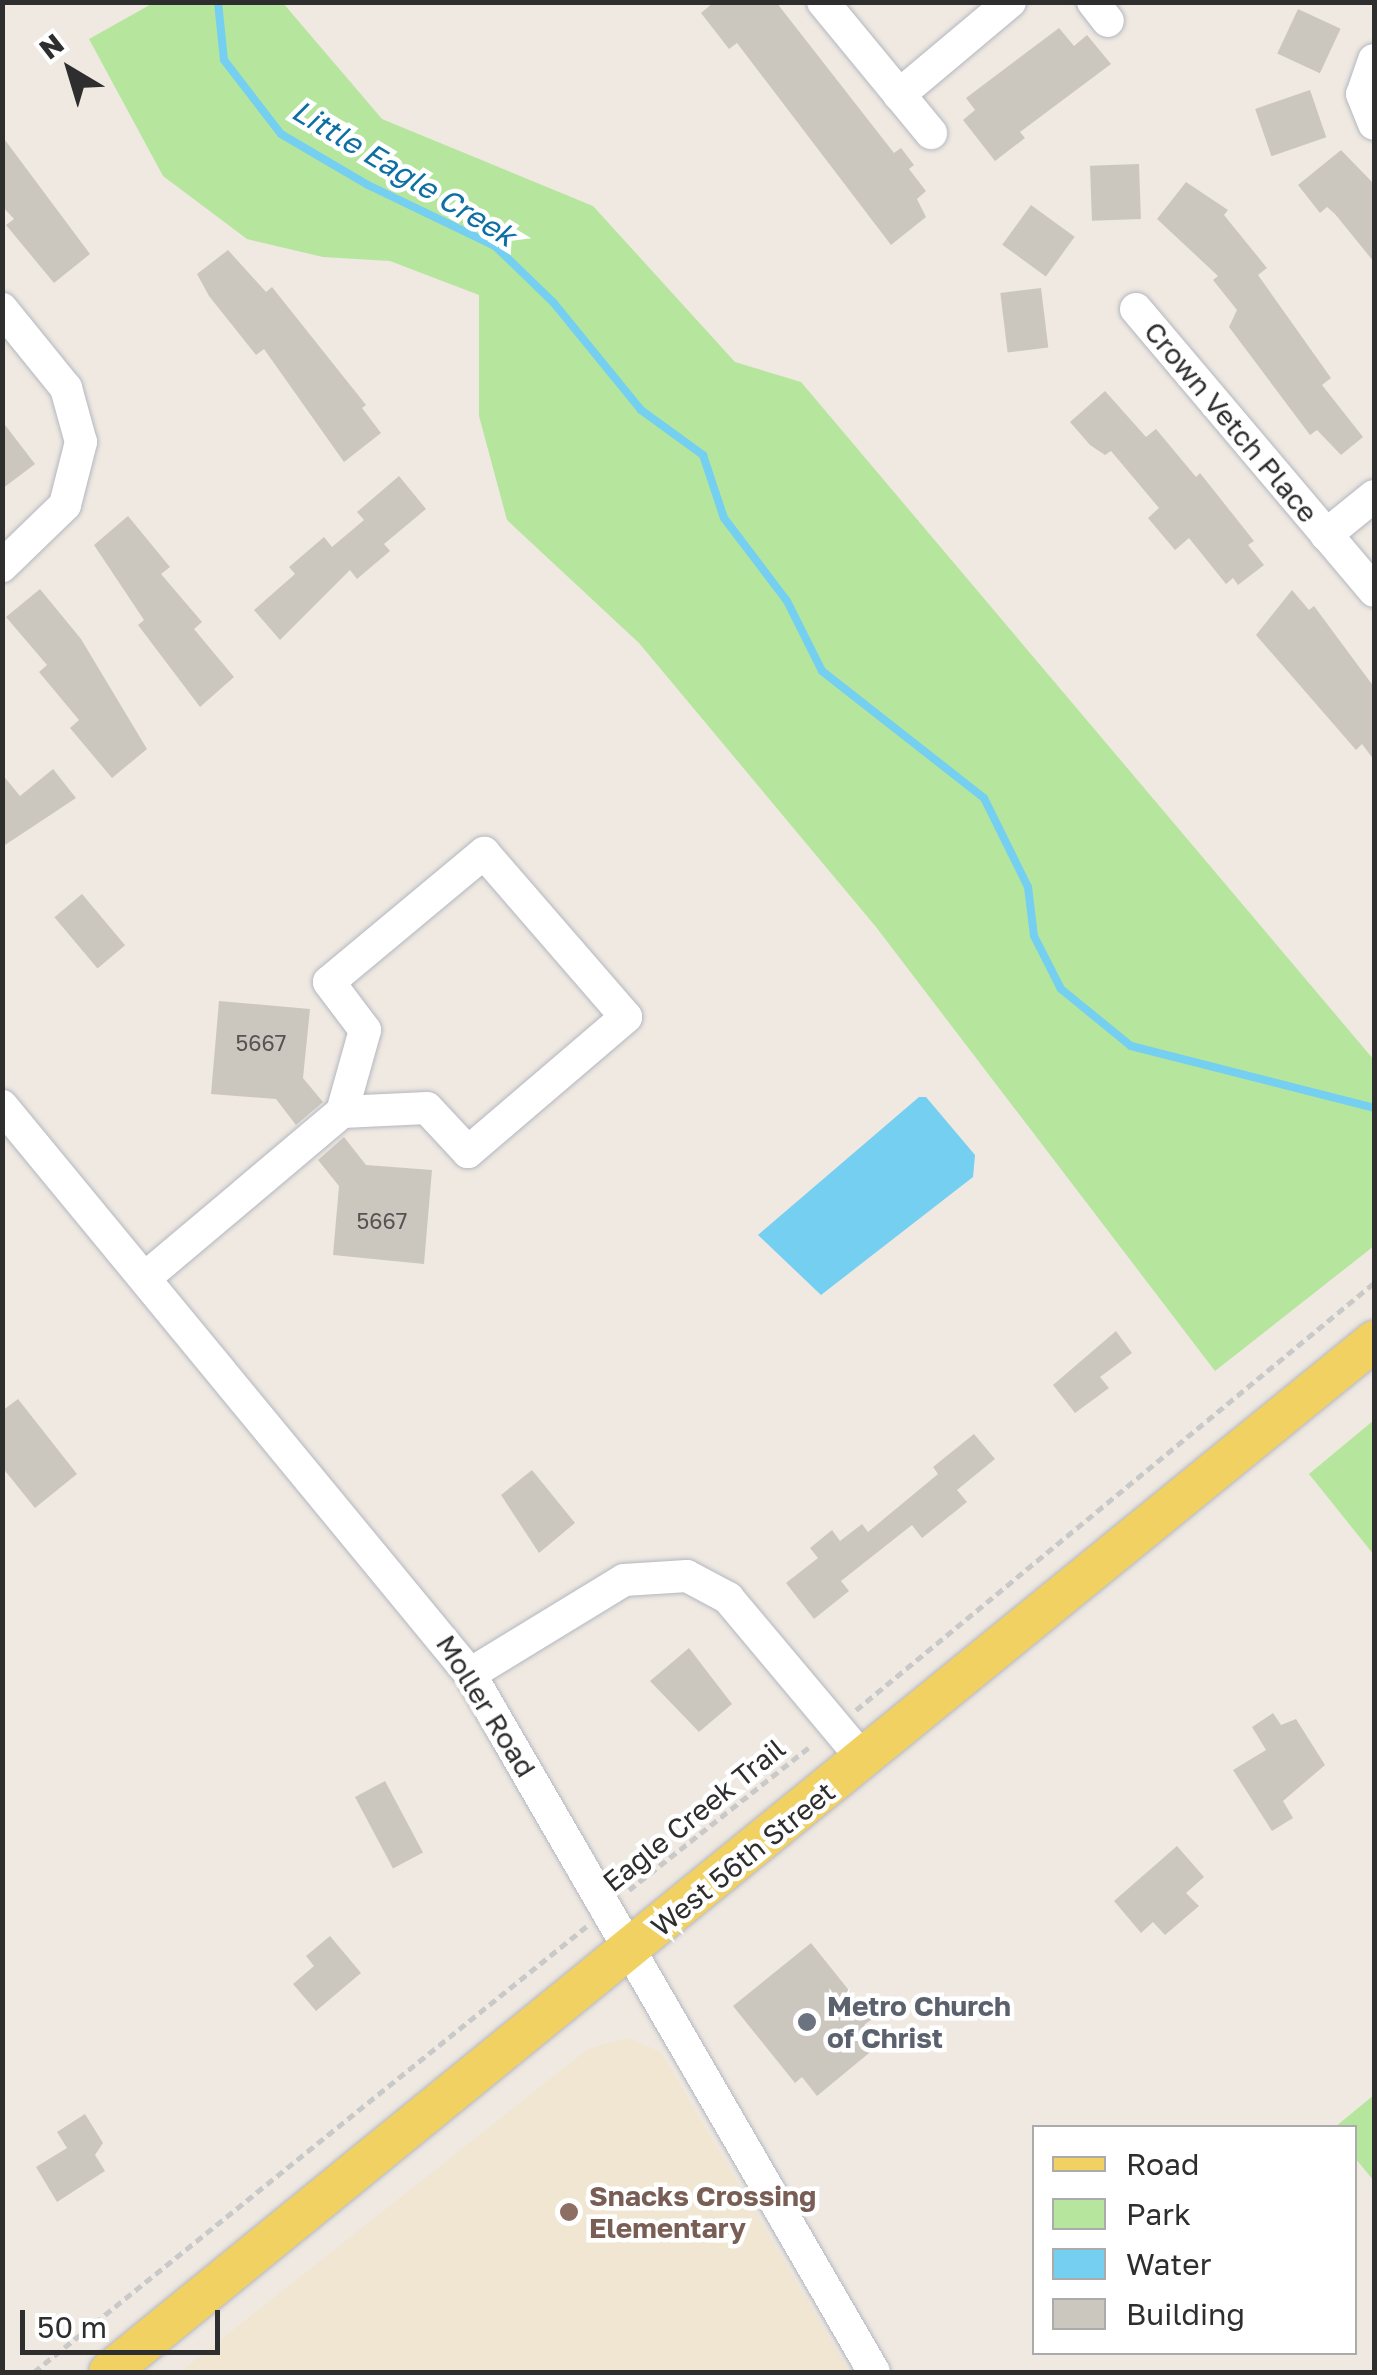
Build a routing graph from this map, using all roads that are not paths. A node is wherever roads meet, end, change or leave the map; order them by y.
1 (824, 2) edge
2 (1010, 2) edge
3 (1374, 60) edge
4 (899, 95) junction
5 (1374, 124) edge
6 (932, 133) dead end
7 (2, 309) edge
8 (1136, 310) dead end
9 (1374, 496) edge
10 (1326, 535) junction
11 (2, 566) edge
12 (1374, 591) edge
13 (2, 1106) edge
14 (342, 1112) junction
15 (146, 1277) junction
16 (1374, 1341) edge
17 (470, 1674) junction
18 (864, 1760) junction
19 (630, 1952) junction
20 (109, 2372) edge
21 (874, 2372) edge

1 - 4 street
2 - 4 street
3 - 5 street
4 - 6 street
7 - 11 street
8 - 10 street, Crown Vetch Place
9 - 10 street
10 - 12 street, Crown Vetch Place
13 - 15 street, Moller Road
14 - 14 street
14 - 15 street
15 - 17 street, Moller Road
16 - 18 main road, West 56th Street
17 - 18 street
17 - 19 street, Moller Road
18 - 19 main road, West 56th Street
19 - 20 main road, West 56th Street
19 - 21 street, Moller Road

